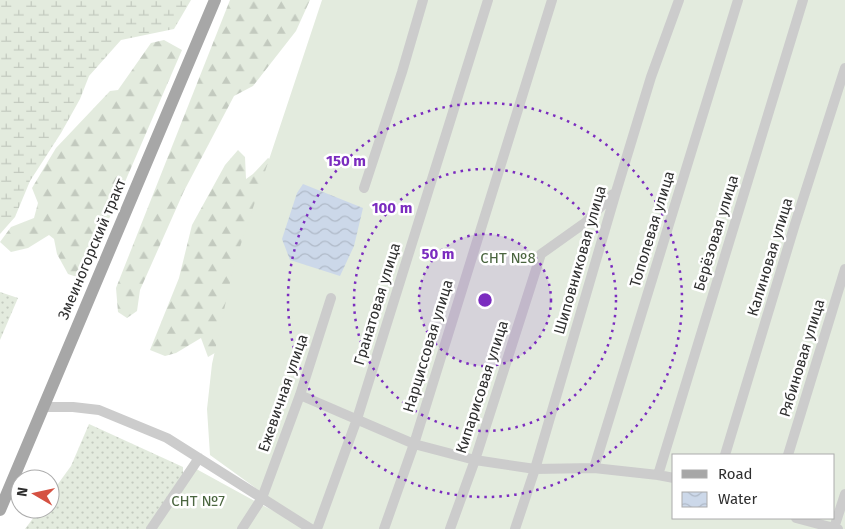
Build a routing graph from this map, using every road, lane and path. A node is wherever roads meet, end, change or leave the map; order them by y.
1 (214, 0) edge
2 (423, 0) edge
3 (488, 0) edge
4 (552, 0) edge
5 (679, 0) edge
6 (738, 0) edge
7 (803, 0) edge
8 (845, 68) edge
9 (364, 188) dead end
10 (616, 192) junction
11 (845, 269) edge
12 (331, 298) dead end
13 (300, 396) junction
14 (43, 407) junction
15 (357, 419) junction
16 (414, 444) junction
17 (725, 454) edge
18 (788, 454) edge
19 (199, 458) junction
20 (475, 460) junction
21 (594, 468) junction
22 (535, 469) junction
23 (658, 475) junction
24 (672, 478) edge
25 (845, 494) edge
26 (262, 498) junction
27 (0, 510) edge
28 (800, 519) edge
29 (836, 528) edge
30 (151, 529) edge
31 (242, 529) edge
32 (311, 529) edge
33 (317, 529) edge
34 (384, 529) edge
35 (450, 529) edge
36 (515, 529) edge

1 - 14 main road, Змеиногорский тракт
2 - 9 street
3 - 15 street, Гранатовая улица
4 - 16 street, Нарциссовая улица
5 - 10 street, Шиповниковая улица
6 - 21 street, Тополевая улица
7 - 23 street, Берёзовая улица
8 - 17 street, Калиновая улица
10 - 20 street, Кипарисовая улица
10 - 22 street, Шиповниковая улица
11 - 18 street, Рябиновая улица
12 - 13 street, Ежевичная улица
13 - 15 street
13 - 26 street, Ежевичная улица
14 - 19 street
14 - 27 main road, Змеиногорский тракт
15 - 16 street
15 - 33 street, Гранатовая улица
16 - 20 street
16 - 34 street, Нарциссовая улица
19 - 26 street
19 - 30 street
20 - 22 street
20 - 35 street, Кипарисовая улица
21 - 22 street
21 - 23 street
22 - 36 street, Шиповниковая улица
23 - 24 street
25 - 29 street
26 - 31 street, Ежевичная улица
26 - 32 street
28 - 29 street

